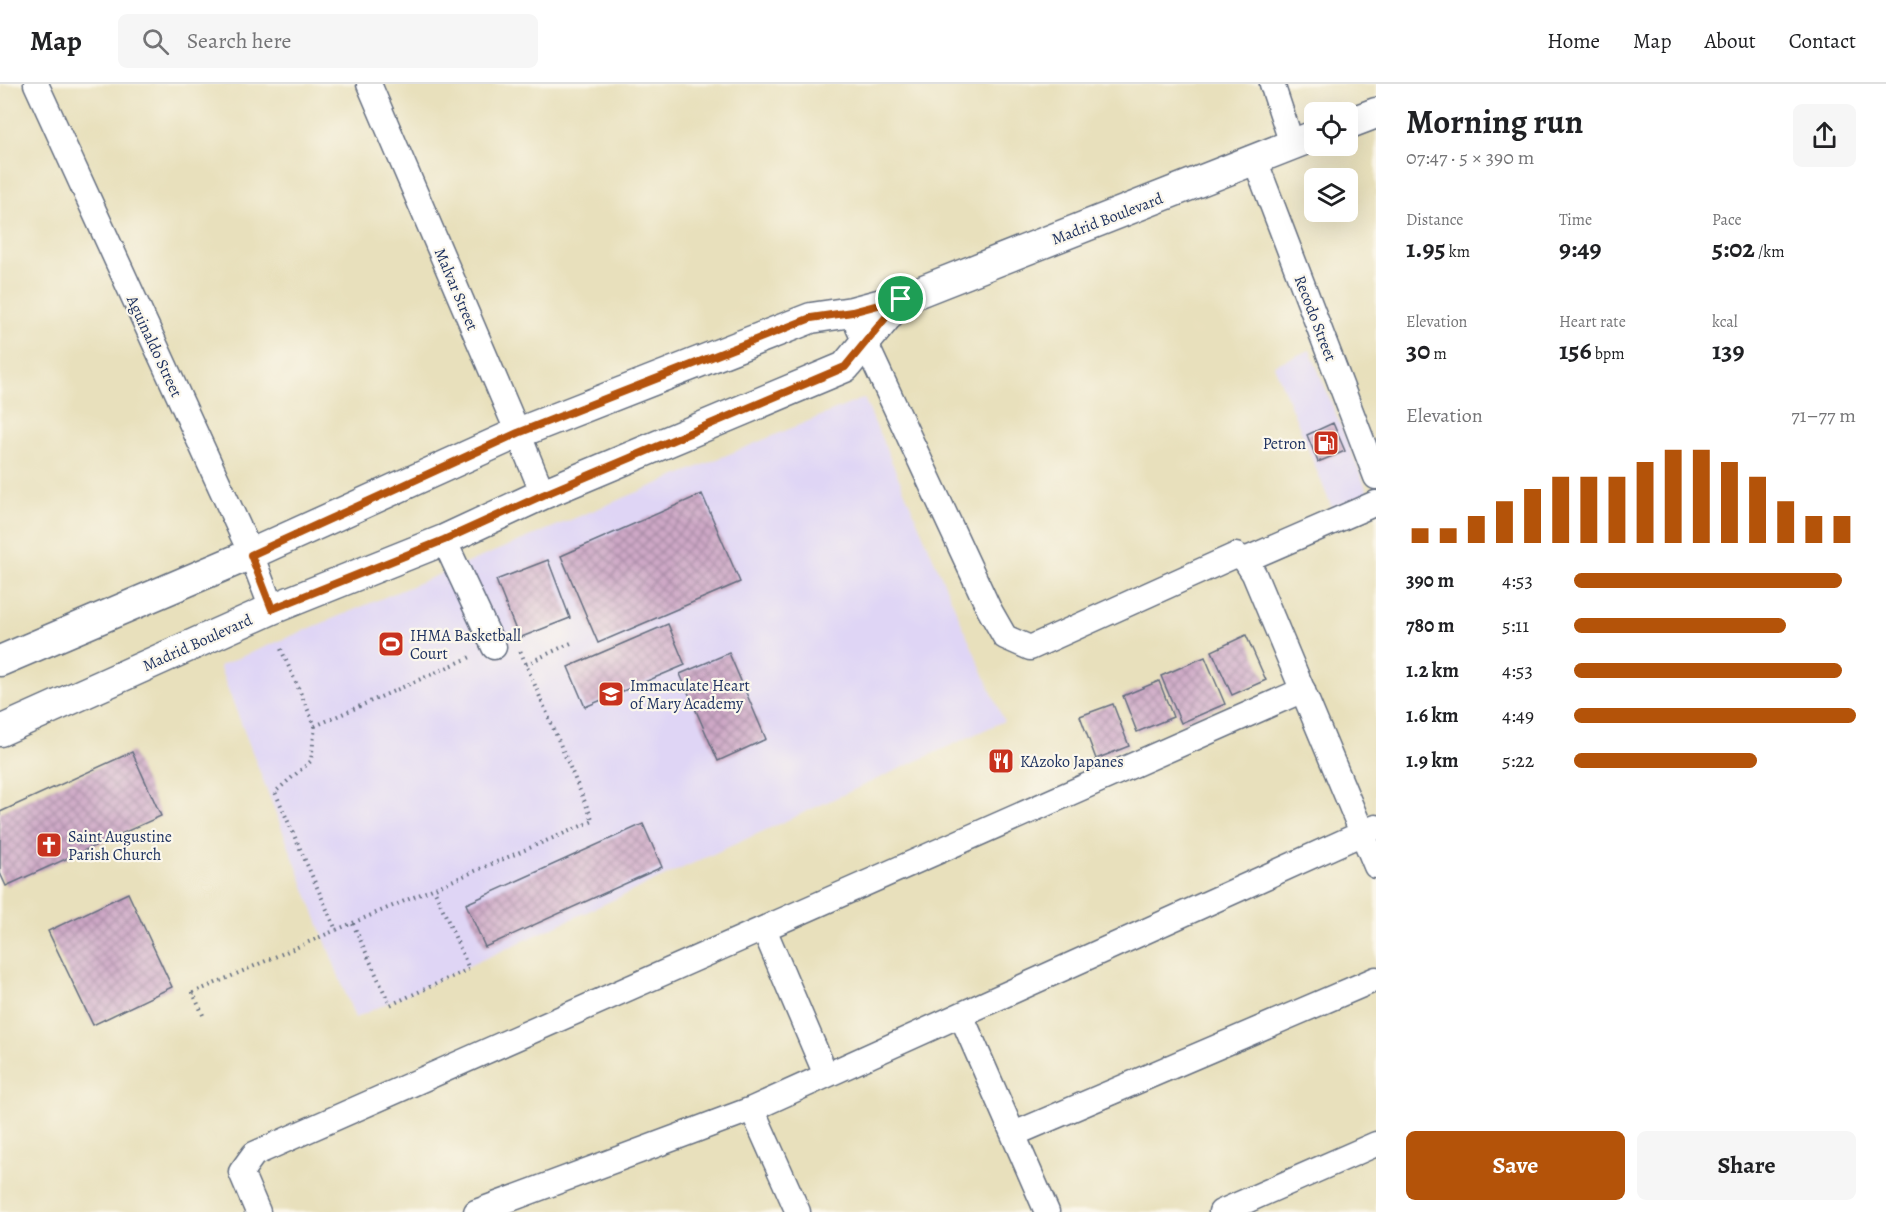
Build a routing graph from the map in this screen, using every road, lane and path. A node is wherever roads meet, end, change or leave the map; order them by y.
1 (36, 84) edge
2 (369, 84) edge
3 (1272, 84) edge
4 (1376, 113) edge
5 (1358, 120) edge
6 (1303, 140) edge
7 (1255, 160) junction
8 (901, 299) junction
9 (852, 312) junction
10 (866, 344) junction
11 (518, 433) junction
12 (1376, 477) edge
13 (543, 495) junction
14 (1376, 503) edge
15 (444, 540) junction
16 (251, 555) junction
17 (1245, 560) junction
18 (272, 609) junction
19 (571, 643) dead end
20 (494, 647) junction
21 (281, 649) dead end
22 (0, 661) edge
23 (526, 664) junction
24 (1303, 690) junction
25 (315, 726) junction
26 (1, 728) edge
27 (1370, 830) edge
28 (1376, 866) edge
29 (434, 889) junction
30 (353, 924) junction
31 (764, 929) junction
32 (336, 930) junction
33 (1376, 979) edge
34 (961, 1015) junction
35 (202, 1016) dead end
36 (826, 1075) junction
37 (752, 1109) junction
38 (1014, 1134) junction
39 (1376, 1144) edge
40 (258, 1212) edge
41 (476, 1212) edge
42 (798, 1212) edge
43 (1047, 1212) edge
44 (1221, 1212) edge

1 - 16 street, Aguinaldo Street
2 - 11 street, Malvar Street
3 - 6 street
4 - 5 street
6 - 7 street, Madrid Boulevard
7 - 8 street, Madrid Boulevard
7 - 12 street, Recodo Street
8 - 9 street, Madrid Boulevard
8 - 10 street, Madrid Boulevard
9 - 10 street
9 - 11 street, Madrid Boulevard
10 - 13 street, Madrid Boulevard
10 - 17 street
11 - 13 street, Malvar Street
11 - 16 street, Madrid Boulevard
13 - 15 street, Madrid Boulevard
14 - 17 street
15 - 18 street, Madrid Boulevard
15 - 20 street
16 - 18 street, Aguinaldo Street
16 - 22 street, Madrid Boulevard
17 - 24 street
18 - 26 street, Madrid Boulevard
19 - 23 path
20 - 23 path
20 - 25 path
21 - 25 path
23 - 29 path
24 - 27 street
24 - 31 street
25 - 32 path
27 - 28 street
27 - 34 street
29 - 30 path
29 - 30 path
30 - 32 path
31 - 36 street
31 - 40 street
32 - 35 path
33 - 38 street
34 - 36 street
34 - 38 street
36 - 37 street
37 - 41 street
37 - 42 street
38 - 43 street
39 - 44 street

